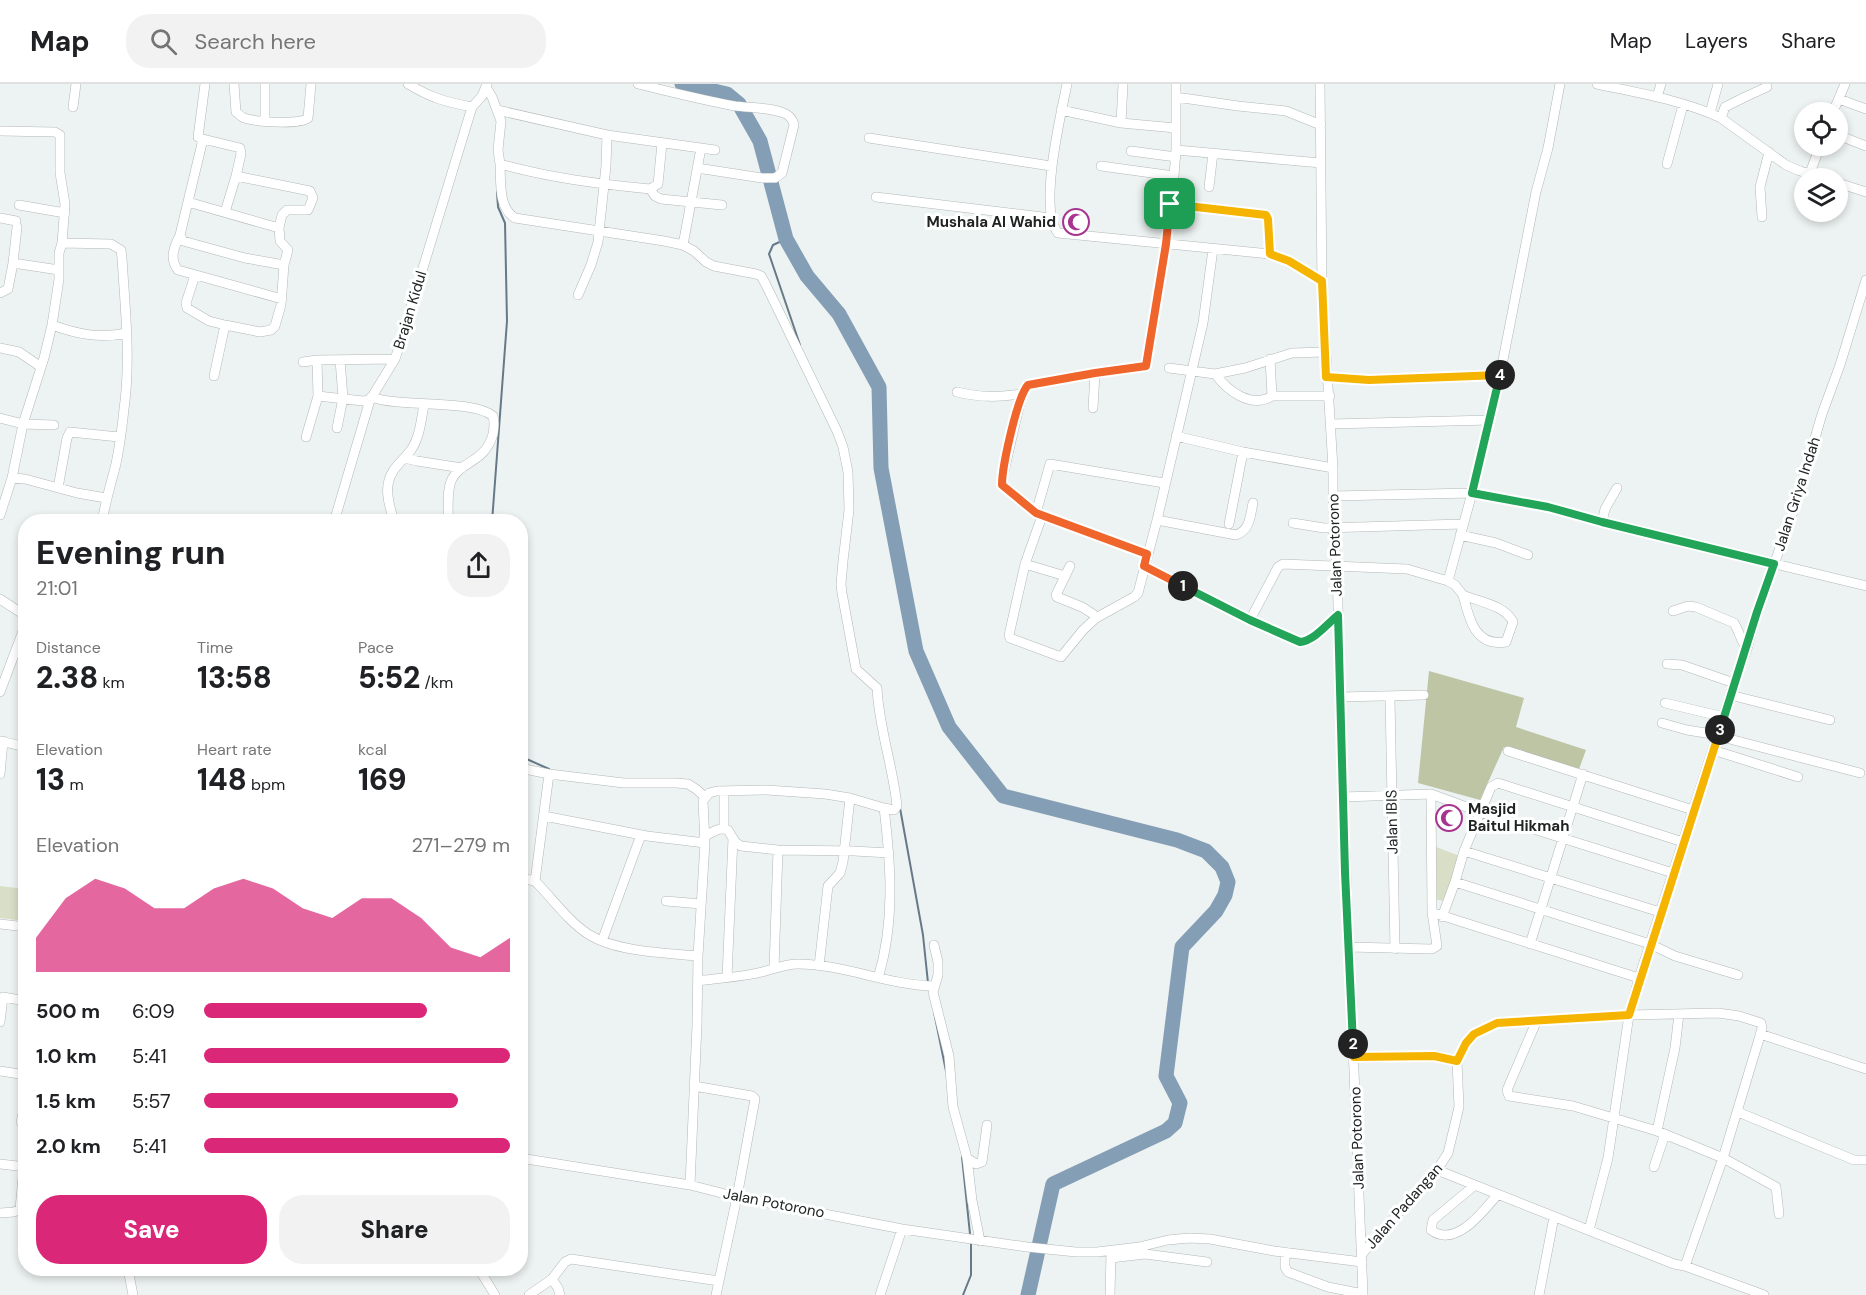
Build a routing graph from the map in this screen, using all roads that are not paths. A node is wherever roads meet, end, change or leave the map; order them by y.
1 (76, 84) edge
2 (205, 84) edge
3 (234, 84) edge
4 (265, 84) edge
5 (311, 84) edge
6 (408, 84) edge
7 (638, 84) edge
8 (1067, 84) edge
9 (1123, 84) edge
10 (1176, 84) edge
11 (1320, 84) edge
12 (1560, 84) edge
13 (1597, 84) edge
14 (1661, 84) edge
15 (1718, 84) edge
16 (1845, 84) edge
17 (1767, 87) dead end
18 (485, 89) edge
19 (1176, 97) junction
20 (1657, 97) junction
21 (1839, 99) junction
22 (1838, 102) edge
23 (1683, 105) junction
24 (73, 107) dead end
25 (472, 107) junction
26 (1866, 109) edge
27 (497, 110) junction
28 (1062, 111) junction
29 (1710, 113) junction
30 (1721, 118) junction
31 (265, 120) junction
32 (1121, 123) junction
33 (1321, 126) junction
34 (1176, 128) junction
35 (0, 131) edge
36 (607, 135) junction
37 (869, 138) dead end
38 (202, 139) junction
39 (1848, 139) edge
40 (662, 143) junction
41 (1866, 146) edge
42 (701, 148) junction
43 (715, 150) dead end
44 (1131, 151) dead end
45 (1769, 152) junction
46 (1176, 153) junction
47 (1213, 153) junction
48 (1322, 163) junction
49 (500, 164) junction
50 (1667, 164) dead end
51 (1052, 166) junction
52 (1101, 166) dead end
53 (697, 168) junction
54 (1795, 168) edge
55 (236, 176) junction
56 (1174, 176) junction
57 (605, 184) junction
58 (1848, 186) edge
59 (1209, 187) dead end
60 (650, 189) junction
61 (1866, 192) edge
62 (876, 197) dead end
63 (188, 202) junction
64 (691, 202) junction
65 (1170, 204) junction
66 (19, 205) dead end
67 (722, 205) dead end
68 (225, 212) junction
69 (64, 213) junction
70 (1762, 217) dead end
71 (0, 218) edge
72 (1050, 218) junction
73 (279, 228) junction
74 (599, 231) junction
75 (180, 235) junction
76 (62, 243) junction
77 (1166, 244) junction
78 (683, 245) junction
79 (1213, 249) junction
80 (1270, 254) junction
81 (14, 263) junction
82 (284, 265) junction
83 (59, 270) junction
84 (195, 275) junction
85 (1866, 280) edge
86 (1322, 281) junction
87 (0, 293) edge
88 (578, 295) dead end
89 (282, 299) junction
90 (52, 325) junction
91 (225, 325) junction
92 (127, 333) junction
93 (0, 348) edge
94 (1326, 352) junction
95 (395, 359) junction
96 (1270, 359) junction
97 (317, 360) junction
98 (340, 360) junction
99 (303, 363) dead end
100 (41, 367) junction
101 (1169, 368) dead end
102 (1191, 371) junction
103 (1095, 373) junction
104 (1215, 374) junction
105 (1500, 375) junction
106 (214, 376) dead end
107 (1326, 377) junction
108 (957, 392) dead end
109 (1022, 394) junction
110 (318, 396) junction
111 (1272, 396) junction
112 (1330, 396) junction
113 (343, 398) junction
114 (370, 399) junction
115 (424, 405) junction
116 (1093, 408) dead end
117 (0, 418) edge
118 (1490, 420) junction
119 (23, 424) junction
120 (1331, 424) junction
121 (54, 425) dead end
122 (337, 428) dead end
123 (1176, 436) junction
124 (119, 437) junction
125 (306, 437) dead end
126 (1243, 452) junction
127 (404, 458) junction
128 (462, 468) junction
129 (1333, 468) junction
130 (12, 478) junction
131 (1164, 483) junction
132 (58, 488) junction
133 (1617, 488) dead end
134 (1472, 493) junction
135 (1333, 496) junction
136 (106, 498) junction
137 (1253, 503) dead end
138 (1, 509) edge
139 (103, 514) edge
140 (336, 514) edge
141 (391, 514) edge
142 (448, 514) edge
143 (1039, 515) junction
144 (1157, 520) junction
145 (1602, 522) junction
146 (1229, 524) dead end
147 (1293, 524) dead end
148 (1463, 524) junction
149 (1334, 528) junction
150 (1460, 535) junction
151 (1147, 554) junction
152 (1528, 555) dead end
153 (1025, 564) junction
154 (1774, 564) junction
155 (1070, 566) dead end
156 (1144, 566) junction
157 (1337, 567) junction
158 (1065, 576) junction
159 (1448, 581) junction
160 (1866, 586) edge
161 (1463, 595) junction
162 (0, 599) edge
163 (18, 611) edge
164 (1673, 611) dead end
165 (1093, 615) dead end
166 (1338, 615) junction
167 (1250, 620) junction
168 (18, 644) edge
169 (1747, 649) junction
170 (1667, 664) dead end
171 (1734, 683) junction
172 (0, 692) edge
173 (1424, 695) dead end
174 (1730, 695) junction
175 (1388, 696) junction
176 (1340, 697) junction
177 (1665, 703) dead end
178 (1724, 717) junction
179 (1830, 720) dead end
180 (1662, 723) dead end
181 (1718, 736) junction
182 (2, 741) edge
183 (18, 745) edge
184 (1713, 750) junction
185 (1508, 751) dead end
186 (528, 770) edge
187 (1860, 773) dead end
188 (0, 774) edge
189 (549, 774) junction
190 (1582, 774) junction
191 (1798, 777) dead end
192 (724, 791) junction
193 (1431, 794) junction
194 (1391, 795) junction
195 (705, 797) junction
196 (1343, 797) junction
197 (850, 798) junction
198 (1572, 807) junction
199 (884, 808) junction
200 (1693, 810) junction
201 (1480, 812) junction
202 (544, 816) junction
203 (724, 829) junction
204 (640, 835) junction
205 (733, 838) junction
206 (1563, 839) junction
207 (705, 840) junction
208 (1683, 842) junction
209 (778, 850) junction
210 (844, 850) junction
211 (1464, 851) junction
212 (888, 853) junction
213 (1673, 873) junction
214 (1551, 879) junction
215 (528, 880) edge
216 (536, 881) junction
217 (1455, 882) junction
218 (666, 901) dead end
219 (701, 904) junction
220 (1540, 909) junction
221 (1432, 912) junction
222 (1660, 912) junction
223 (1442, 916) junction
224 (0, 924) edge
225 (18, 926) edge
226 (602, 941) junction
227 (1530, 944) junction
228 (1650, 944) junction
229 (934, 945) dead end
230 (1348, 947) junction
231 (1395, 949) junction
232 (698, 956) junction
233 (819, 966) junction
234 (774, 968) junction
235 (1738, 975) dead end
236 (728, 978) junction
237 (879, 978) junction
238 (1640, 978) junction
239 (699, 981) junction
240 (931, 986) junction
241 (1, 997) edge
242 (18, 1000) edge
243 (1679, 1014) junction
244 (1629, 1015) junction
245 (1537, 1020) junction
246 (0, 1022) edge
247 (1760, 1034) junction
248 (1354, 1057) junction
249 (1457, 1061) junction
250 (1866, 1069) edge
251 (0, 1071) edge
252 (18, 1072) edge
253 (694, 1086) junction
254 (1738, 1112) junction
255 (1614, 1119) junction
256 (987, 1125) dead end
257 (1661, 1132) junction
258 (967, 1158) junction
259 (1723, 1158) junction
260 (528, 1159) edge
261 (1866, 1160) edge
262 (0, 1164) edge
263 (18, 1165) edge
264 (1654, 1167) dead end
265 (1437, 1170) junction
266 (690, 1185) junction
267 (1475, 1185) junction
268 (1498, 1194) junction
269 (737, 1197) junction
270 (18, 1210) edge
271 (0, 1213) edge
272 (1779, 1214) dead end
273 (1554, 1217) junction
274 (902, 1229) junction
275 (1590, 1230) junction
276 (978, 1240) junction
277 (1285, 1252) junction
278 (1111, 1255) junction
279 (1362, 1258) junction
280 (1208, 1262) dead end
281 (1685, 1266) junction
282 (129, 1276) edge
283 (483, 1276) edge
284 (552, 1279) junction
285 (719, 1281) junction
286 (133, 1295) edge
287 (495, 1295) edge
288 (529, 1295) edge
289 (560, 1295) edge
290 (716, 1295) edge
291 (880, 1295) edge
292 (1110, 1295) edge
293 (1364, 1295) edge
294 (1539, 1295) edge
295 (1764, 1295) edge

1 - 24 street
2 - 38 street
3 - 31 street
4 - 31 street
5 - 31 street
6 - 25 street
7 - 53 street
8 - 28 street
9 - 32 street
10 - 19 street
11 - 33 street, Jalan Potorono
12 - 105 street
13 - 20 street
14 - 20 street
15 - 29 street
16 - 21 street
17 - 30 street
18 - 25 street, Brajan Kidul
18 - 27 street
19 - 33 street
19 - 34 street
20 - 23 street
21 - 22 street
21 - 26 street
23 - 29 street
23 - 50 street
25 - 95 street, Brajan Kidul
27 - 36 street
27 - 49 street
28 - 32 street
28 - 51 street
29 - 30 street
30 - 45 street
32 - 34 street
33 - 48 street, Jalan Potorono
34 - 46 street
35 - 69 street
36 - 40 street
36 - 57 street
37 - 51 street
38 - 55 street
38 - 63 street
39 - 41 street
40 - 42 street
40 - 60 street
42 - 43 street
42 - 53 street
44 - 46 street
45 - 54 street
45 - 70 street
46 - 47 street
46 - 56 street
47 - 48 street
47 - 59 street
48 - 86 street, Jalan Potorono
49 - 57 street
49 - 74 street
51 - 72 street
52 - 56 street
53 - 64 street
55 - 68 street
55 - 73 street
56 - 65 street
57 - 60 street
57 - 74 street
58 - 61 street
60 - 64 street
62 - 72 street
63 - 68 street
63 - 75 street
64 - 67 street
64 - 78 street
65 - 77 street
65 - 80 street
66 - 69 street
68 - 73 street
69 - 76 street
71 - 81 street
72 - 77 street
73 - 82 street
74 - 78 street
74 - 88 street
75 - 82 street
75 - 84 street
76 - 83 street
76 - 92 street
77 - 79 street
77 - 103 street
78 - 199 street
79 - 80 street
79 - 102 street
80 - 86 street
81 - 83 street
81 - 87 street
82 - 89 street
83 - 90 street
84 - 89 street
84 - 91 street
85 - 154 street, Jalan Griya Indah
86 - 94 street, Jalan Potorono
89 - 91 street
90 - 92 street
90 - 100 street
91 - 106 street
92 - 124 street
93 - 100 street
94 - 96 street
94 - 107 street, Jalan Potorono
95 - 98 street
95 - 114 street, Brajan Kidul
96 - 104 street
96 - 111 street
97 - 98 street
97 - 99 street
97 - 110 street
98 - 113 street
100 - 119 street
101 - 102 street
102 - 104 street
102 - 123 street
103 - 109 street
103 - 116 street
104 - 111 street
105 - 107 street
105 - 118 street
107 - 112 street, Jalan Potorono
108 - 109 street
109 - 143 street
110 - 113 street
110 - 125 street
111 - 112 street
112 - 120 street, Jalan Potorono
113 - 114 street
113 - 122 street
114 - 115 street
114 - 140 street, Brajan Kidul
115 - 127 street
115 - 128 street
117 - 119 street
118 - 120 street
118 - 134 street
119 - 121 street
119 - 130 street
120 - 129 street, Jalan Potorono
123 - 126 street
123 - 131 street
124 - 132 street
124 - 136 street
126 - 129 street
126 - 146 street
127 - 128 street
127 - 141 street
128 - 142 street
129 - 135 street, Jalan Potorono
130 - 132 street
130 - 138 street
131 - 143 street
131 - 144 street
132 - 136 street
133 - 145 street
134 - 135 street
134 - 145 street
134 - 148 street
135 - 149 street, Jalan Potorono
136 - 139 street
137 - 144 street
143 - 151 street
143 - 153 street
144 - 151 street
145 - 154 street
147 - 149 street
148 - 149 street
148 - 150 street
149 - 157 street, Jalan Potorono
150 - 152 street
150 - 159 street
151 - 156 street
153 - 156 street
153 - 158 street
154 - 160 street
154 - 169 street, Jalan Griya Indah
155 - 158 street
156 - 167 street
157 - 159 street
157 - 166 street, Jalan Potorono
157 - 167 street
158 - 165 street
159 - 161 street
161 - 161 street
162 - 163 street
164 - 169 street
166 - 167 street
166 - 176 street, Jalan Potorono
168 - 172 street
169 - 171 street, Jalan Griya Indah
170 - 171 street
171 - 174 street, Jalan Griya Indah
173 - 175 street
174 - 178 street, Jalan Griya Indah
174 - 179 street
175 - 176 street
175 - 194 street, Jalan IBIS
176 - 196 street, Jalan Potorono
177 - 178 street
178 - 181 street, Jalan Griya Indah
180 - 181 street
181 - 184 street, Jalan Griya Indah
181 - 187 street
182 - 183 street
182 - 188 street
184 - 191 street
184 - 200 street, Jalan Griya Indah
185 - 190 street
186 - 189 street
189 - 195 street
189 - 202 street
190 - 198 street
190 - 200 street
192 - 195 street
192 - 197 street
192 - 203 street
193 - 194 street
193 - 201 street
193 - 221 street
194 - 196 street
194 - 231 street, Jalan IBIS
195 - 207 street
196 - 230 street, Jalan Potorono
197 - 199 street
197 - 210 street
198 - 201 street
198 - 206 street
198 - 208 street
199 - 212 street
200 - 208 street, Jalan Griya Indah
201 - 206 street
201 - 211 street
202 - 204 street
202 - 216 street
203 - 205 street
203 - 207 street
204 - 207 street
204 - 226 street
205 - 209 street
205 - 236 street
206 - 213 street
206 - 214 street
207 - 219 street
208 - 213 street, Jalan Griya Indah
209 - 210 street
209 - 234 street
210 - 212 street
210 - 233 street
211 - 214 street
211 - 217 street
212 - 237 street
213 - 222 street, Jalan Griya Indah
214 - 220 street
214 - 222 street
215 - 216 street
216 - 226 street
217 - 220 street
217 - 223 street
218 - 219 street
219 - 232 street
220 - 227 street
220 - 228 street
221 - 223 street
221 - 231 street
222 - 228 street, Jalan Griya Indah
223 - 227 street
224 - 225 street
226 - 232 street
227 - 238 street
228 - 235 street
228 - 238 street, Jalan Griya Indah
229 - 240 street
230 - 231 street
230 - 248 street, Jalan Potorono
232 - 239 street
233 - 234 street
233 - 237 street
234 - 236 street
236 - 239 street
237 - 240 street
238 - 244 street, Jalan Griya Indah
239 - 253 street
240 - 258 street
241 - 242 street
241 - 246 street
243 - 244 street
243 - 247 street
243 - 257 street
244 - 245 street
244 - 255 street, Jalan Griya Indah
245 - 249 street
245 - 255 street
247 - 250 street
247 - 254 street
248 - 249 street
248 - 279 street, Jalan Potorono
249 - 265 street, Jalan Padangan
251 - 252 street
253 - 266 street
253 - 269 street
254 - 259 street
254 - 261 street
255 - 257 street
255 - 275 street, Jalan Griya Indah
256 - 258 street
257 - 259 street
257 - 264 street
258 - 276 street
259 - 272 street
259 - 281 street
260 - 266 street, Jalan Potorono
262 - 263 street
265 - 267 street
265 - 279 street, Jalan Padangan
266 - 269 street, Jalan Potorono
267 - 268 street
267 - 268 street
268 - 273 street
269 - 274 street, Jalan Potorono
269 - 285 street
270 - 271 street
273 - 275 street
273 - 294 street
274 - 276 street, Jalan Potorono
274 - 291 street
275 - 281 street
276 - 278 street, Jalan Potorono
277 - 278 street
277 - 279 street
277 - 293 street
278 - 280 street
278 - 292 street
279 - 293 street, Jalan Potorono
281 - 295 street
282 - 286 street
283 - 287 street
284 - 285 street
284 - 288 street
284 - 289 street
285 - 290 street

